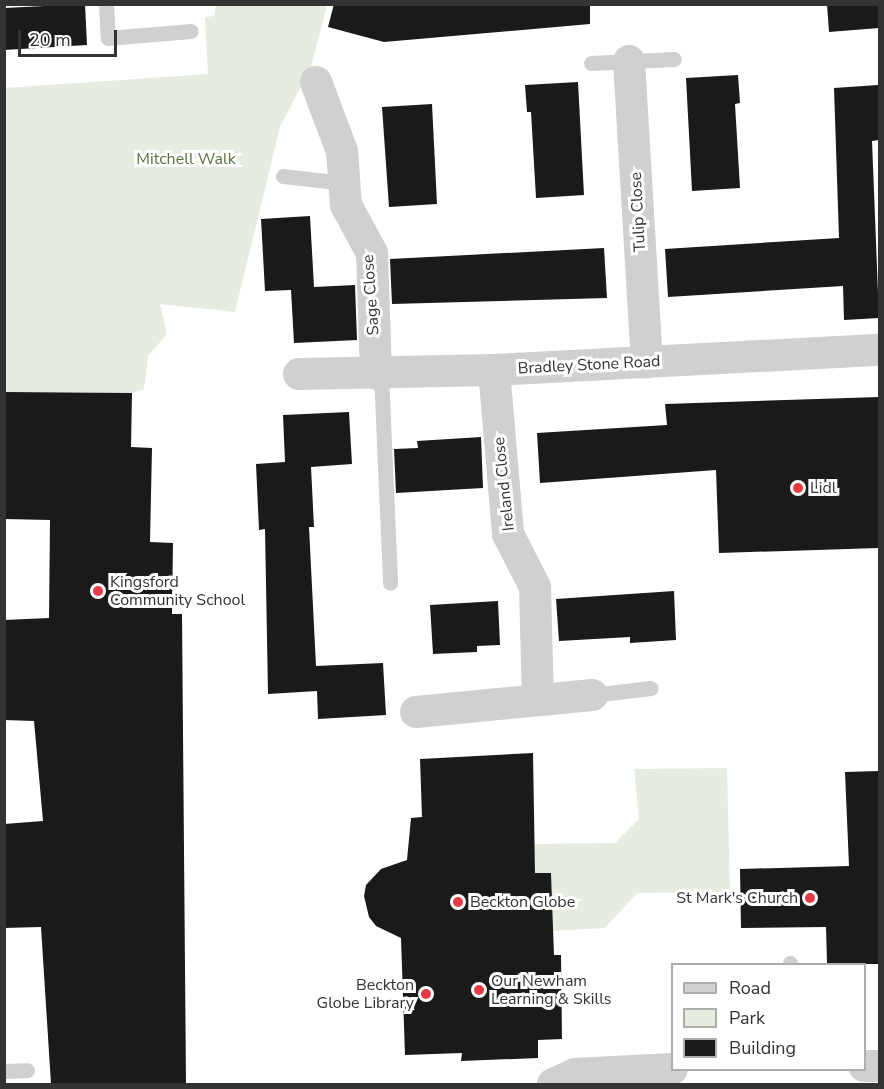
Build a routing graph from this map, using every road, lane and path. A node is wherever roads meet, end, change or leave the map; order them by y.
1 (106, 4) edge
2 (192, 32) dead end
3 (674, 59) dead end
4 (629, 61) junction
5 (591, 63) dead end
6 (316, 82) dead end
7 (283, 176) dead end
8 (344, 183) junction
9 (879, 350) edge
10 (646, 362) junction
11 (494, 370) junction
12 (299, 374) dead end
13 (379, 374) junction
14 (390, 583) dead end
15 (651, 688) dead end
16 (592, 695) joint
17 (538, 699) junction
18 (416, 712) dead end
19 (671, 1069) edge
20 (27, 1070) dead end
21 (4, 1071) edge
22 (553, 1084) edge

1 - 2 lane
3 - 4 lane
4 - 5 lane
4 - 10 street, Tulip Close
6 - 8 street, Sage Close
7 - 8 lane
8 - 13 street, Sage Close
9 - 10 street, Bradley Stone Road
10 - 11 street, Bradley Stone Road
11 - 13 street, Bradley Stone Road
11 - 17 street, Ireland Close
12 - 13 street, Bradley Stone Road
13 - 14 lane
15 - 16 lane
16 - 17 street
17 - 18 street
19 - 22 street
20 - 21 lane

